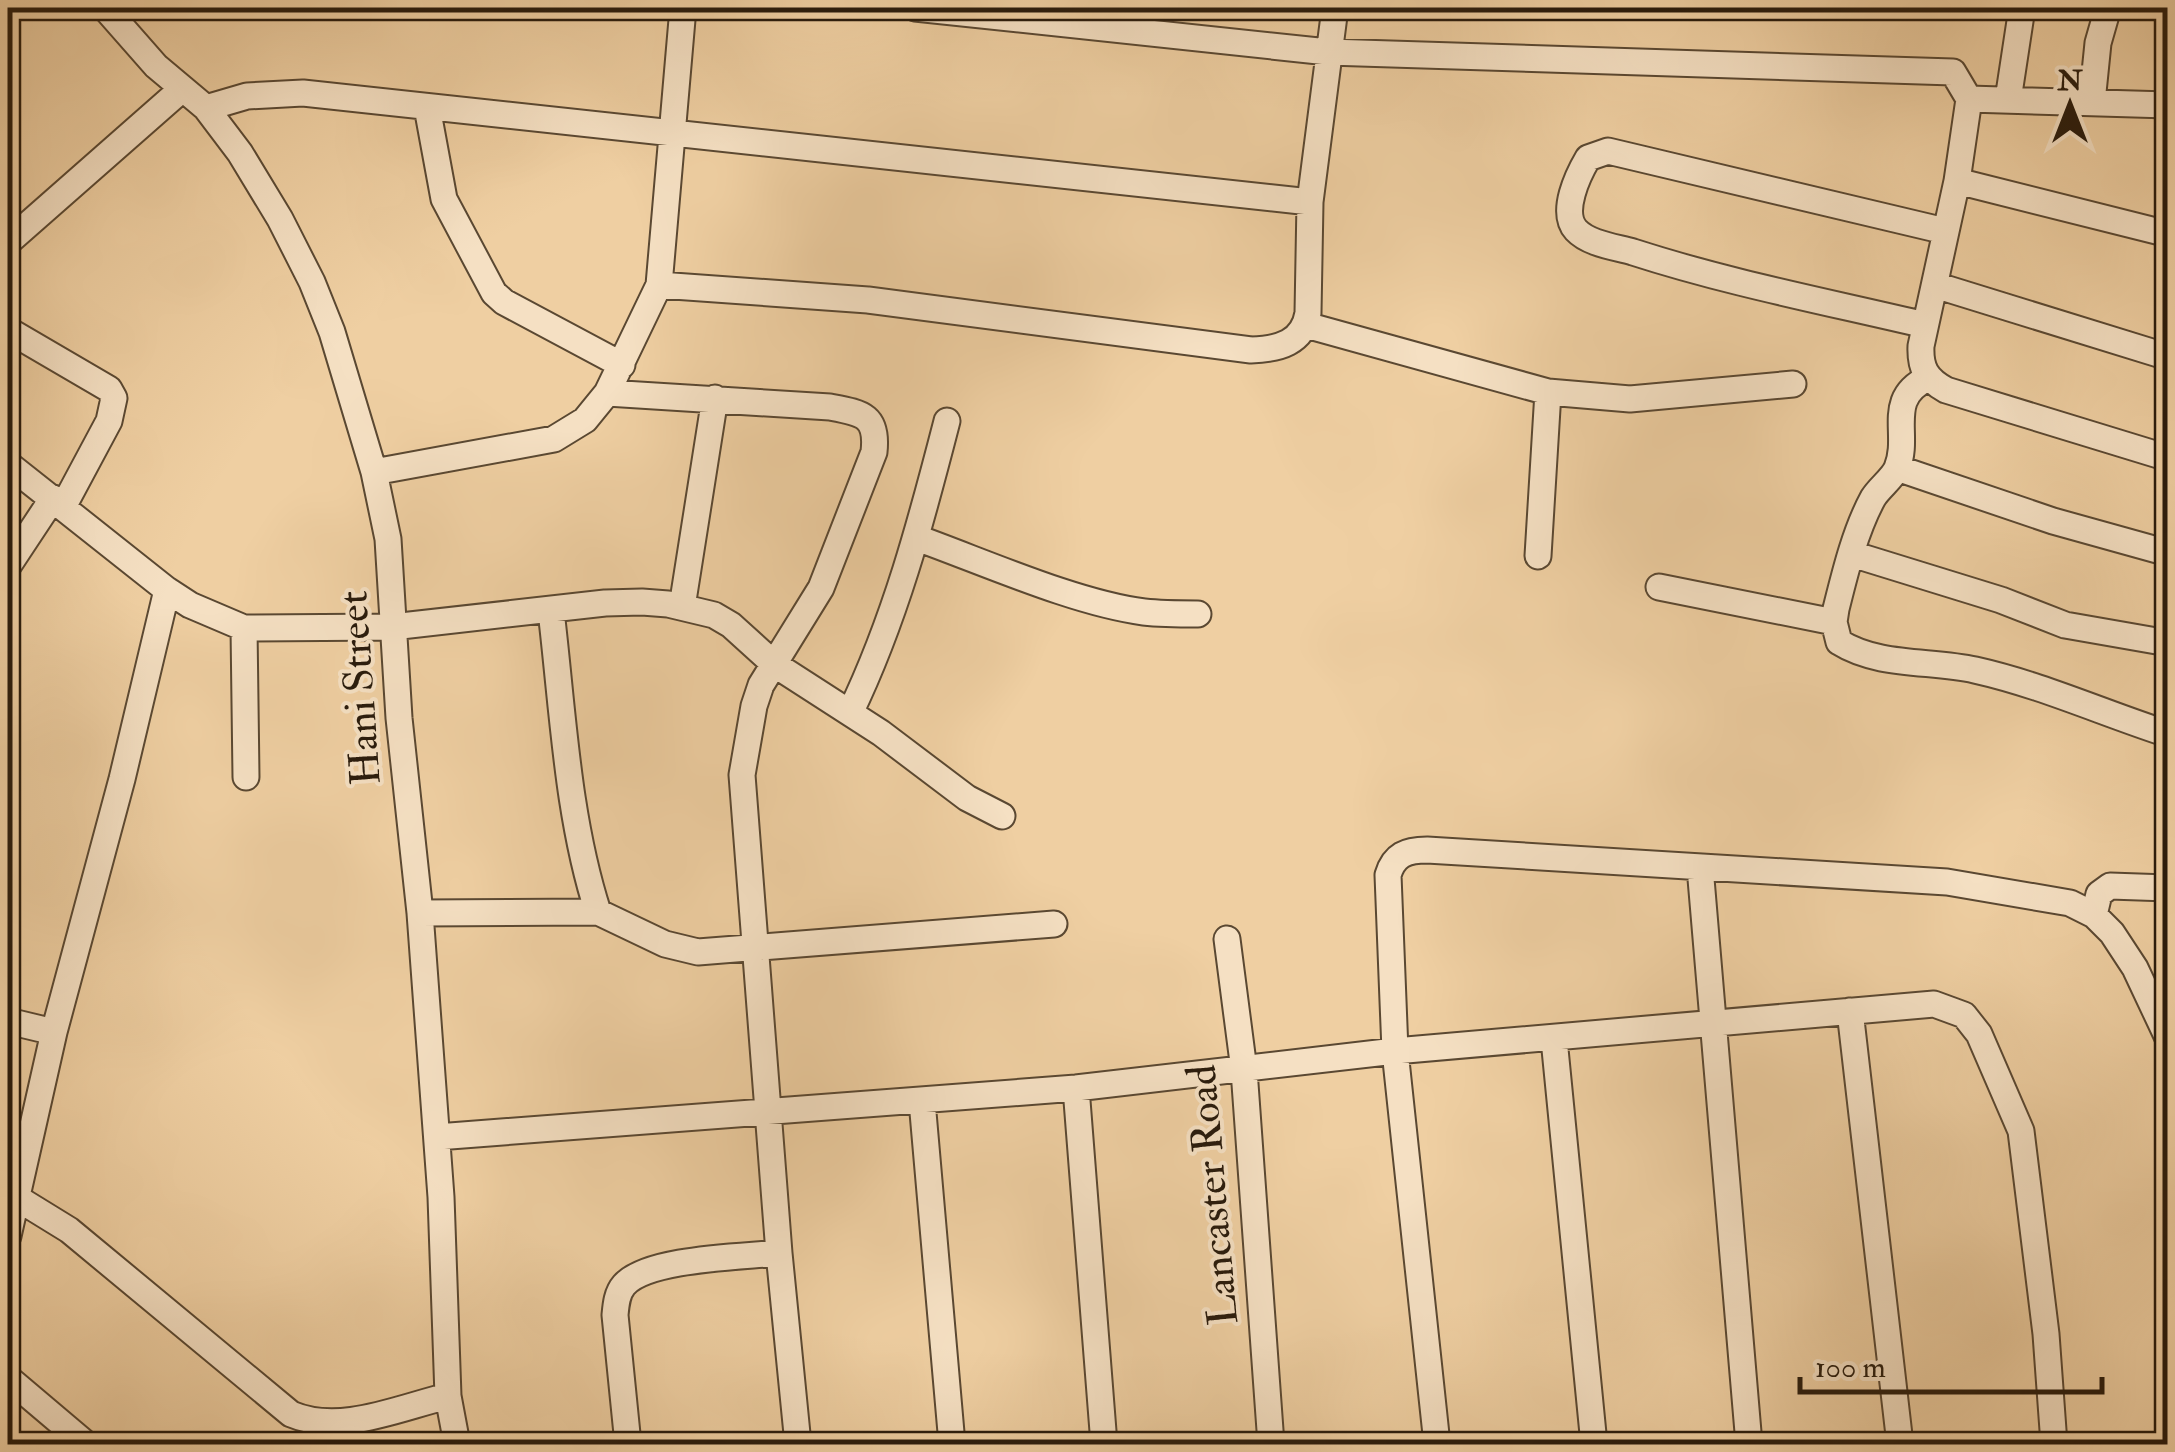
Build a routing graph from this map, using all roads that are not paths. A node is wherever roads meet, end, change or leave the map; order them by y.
1 (105, 8) edge
2 (683, 8) edge
3 (915, 8) edge
4 (1335, 8) edge
5 (2022, 8) edge
6 (2108, 8) edge
7 (1328, 52) junction
8 (182, 89) junction
9 (1969, 99) junction
10 (2008, 100) junction
11 (2092, 102) junction
12 (2168, 104) edge
13 (427, 107) junction
14 (206, 108) junction
15 (672, 132) junction
16 (1957, 181) junction
17 (1310, 202) junction
18 (1945, 231) junction
19 (2168, 234) edge
20 (8, 242) edge
21 (659, 284) junction
22 (1935, 285) junction
23 (1306, 325) junction
24 (1926, 325) junction
25 (8, 330) edge
26 (2168, 358) edge
27 (622, 366) junction
28 (1928, 378) junction
29 (1794, 384) dead end
30 (1548, 392) junction
31 (607, 393) junction
32 (716, 398) junction
33 (947, 422) dead end
34 (2168, 458) edge
35 (8, 464) edge
36 (1897, 468) junction
37 (374, 472) junction
38 (58, 502) junction
39 (917, 538) junction
40 (2168, 553) edge
41 (1852, 554) junction
42 (1538, 556) dead end
43 (8, 566) edge
44 (1659, 587) dead end
45 (167, 590) junction
46 (682, 607) junction
47 (551, 611) junction
48 (1198, 614) dead end
49 (1834, 622) junction
50 (392, 627) junction
51 (244, 628) junction
52 (2168, 643) edge
53 (774, 664) junction
54 (850, 713) junction
55 (2168, 734) edge
56 (246, 778) dead end
57 (1002, 816) dead end
58 (1700, 867) junction
59 (2168, 888) edge
60 (598, 912) junction
61 (420, 913) junction
62 (2094, 915) junction
63 (1054, 924) dead end
64 (1227, 939) dead end
65 (758, 950) junction
66 (2156, 986) edge
67 (1850, 1011) junction
68 (8, 1021) edge
69 (1713, 1022) junction
70 (54, 1032) junction
71 (1554, 1038) junction
72 (2168, 1038) edge
73 (1395, 1051) junction
74 (1244, 1070) junction
75 (1076, 1088) junction
76 (922, 1101) junction
77 (768, 1110) junction
78 (437, 1137) junction
79 (17, 1198) junction
80 (8, 1236) edge
81 (779, 1253) junction
82 (8, 1378) edge
83 (448, 1396) junction
84 (86, 1444) edge
85 (457, 1444) edge
86 (628, 1444) edge
87 (798, 1444) edge
88 (952, 1444) edge
89 (1104, 1444) edge
90 (1271, 1444) edge
91 (1437, 1444) edge
92 (1594, 1444) edge
93 (1749, 1444) edge
94 (1900, 1444) edge
95 (2054, 1444) edge

1 - 8 street, Hani Street
2 - 15 street
3 - 7 street
4 - 7 street
5 - 10 street
6 - 11 street
7 - 9 street
7 - 17 street
8 - 14 street, Hani Street
8 - 20 street
9 - 10 street
9 - 16 street
10 - 11 street
11 - 12 street
13 - 14 street
13 - 15 street
13 - 27 street
14 - 37 street, Hani Street
15 - 17 street
15 - 21 street
16 - 18 street
16 - 19 street
17 - 23 street
18 - 22 street
18 - 24 street
21 - 23 street
21 - 27 street
22 - 24 street
22 - 26 street
23 - 30 street
24 - 28 street
25 - 38 street
27 - 31 street
28 - 34 street
28 - 36 street
29 - 30 street
30 - 42 street
31 - 32 street
31 - 37 street
32 - 46 street
32 - 53 street
33 - 39 street
35 - 38 street
36 - 40 street
36 - 41 street
37 - 50 street, Hani Street
38 - 43 street
38 - 45 street
39 - 48 street
39 - 54 street
41 - 49 street
41 - 52 street
44 - 49 street
45 - 51 street
45 - 70 street
46 - 47 street
46 - 53 street
47 - 50 street
47 - 60 street
49 - 55 street
50 - 51 street
50 - 61 street, Hani Street
51 - 56 street
53 - 54 street
53 - 65 street
54 - 57 street
58 - 62 street
58 - 69 street
58 - 73 street
59 - 62 street
60 - 61 street
60 - 65 street
61 - 78 street, Hani Street
62 - 66 street
63 - 65 street
64 - 74 street, Lancaster Road
65 - 77 street
66 - 72 street
67 - 69 street
67 - 94 street
67 - 95 street
68 - 70 street
69 - 71 street
69 - 93 street
70 - 79 street
71 - 73 street
71 - 92 street
73 - 74 street
73 - 91 street
74 - 75 street
74 - 90 street, Lancaster Road
75 - 76 street
75 - 89 street
76 - 77 street
76 - 88 street
77 - 78 street
77 - 81 street
78 - 83 street, Hani Street
79 - 80 street
79 - 83 street
81 - 86 street
81 - 87 street
82 - 84 street
83 - 85 street, Hani Street

